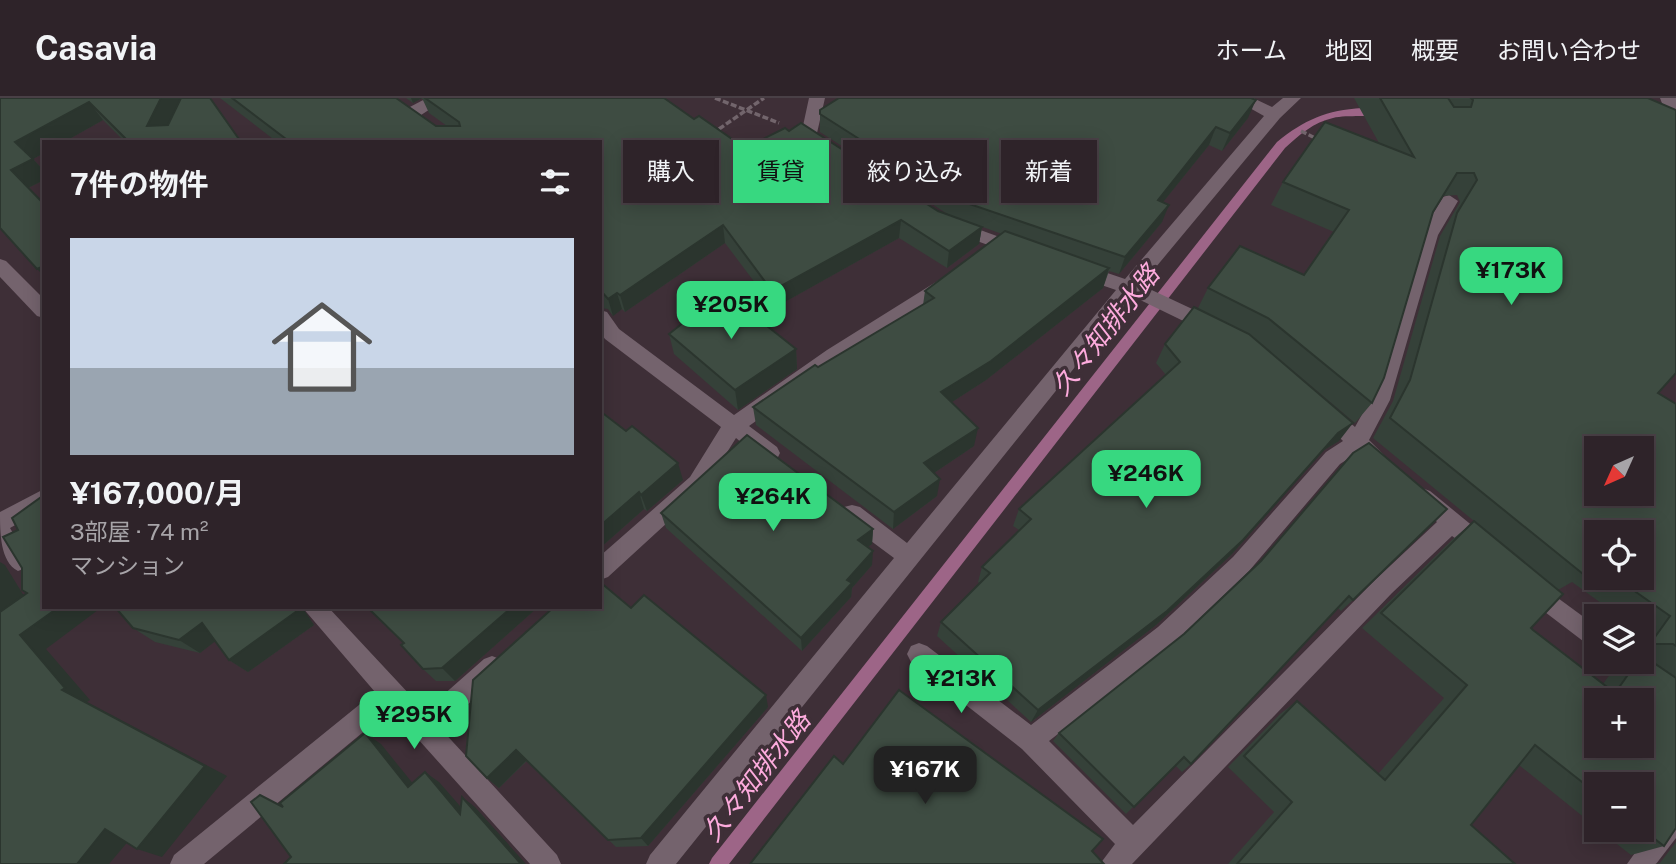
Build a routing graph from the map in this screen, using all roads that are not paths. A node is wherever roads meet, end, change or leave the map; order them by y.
1 (439, 98) edge
2 (817, 98) edge
3 (1240, 98) edge
4 (1289, 103) edge
5 (429, 126) edge
6 (842, 157) edge
7 (1449, 201) edge
8 (932, 215) edge
9 (995, 243) junction
10 (1031, 255) edge
11 (977, 258) edge
12 (1056, 263) edge
13 (0, 266) edge
14 (959, 272) edge
15 (1137, 291) junction
16 (42, 309) edge
17 (604, 331) edge
18 (1230, 336) edge
19 (1305, 396) edge
20 (734, 426) junction
21 (1357, 442) junction
22 (789, 467) edge
23 (42, 499) edge
24 (832, 499) edge
25 (1452, 522) junction
26 (0, 523) edge
27 (0, 531) edge
28 (908, 556) junction
29 (1494, 558) edge
30 (602, 568) edge
31 (1516, 576) edge
32 (27, 577) edge
33 (315, 609) edge
34 (1584, 630) edge
35 (507, 654) edge
36 (919, 654) dead end
37 (1640, 674) edge
38 (392, 693) junction
39 (1676, 700) edge
40 (424, 729) junction
41 (1031, 740) junction
42 (1676, 817) edge
43 (1120, 858) edge
44 (183, 864) edge
45 (548, 864) edge
46 (659, 864) edge
47 (1640, 864) edge

1 - 5 street
2 - 6 street
3 - 4 street
4 - 15 street
7 - 21 street
8 - 9 street
9 - 10 street
9 - 11 street
12 - 15 street
13 - 16 street
14 - 20 street
15 - 18 street
15 - 28 street
17 - 20 street
19 - 21 street
20 - 22 street
20 - 30 street
21 - 25 street
21 - 41 street
23 - 26 street
24 - 28 street
25 - 29 street
25 - 43 street
27 - 32 street
28 - 46 street
31 - 34 street
33 - 38 street
35 - 40 street
36 - 41 street
37 - 39 street
38 - 40 street
38 - 44 street
40 - 45 street
41 - 43 street
42 - 47 street

